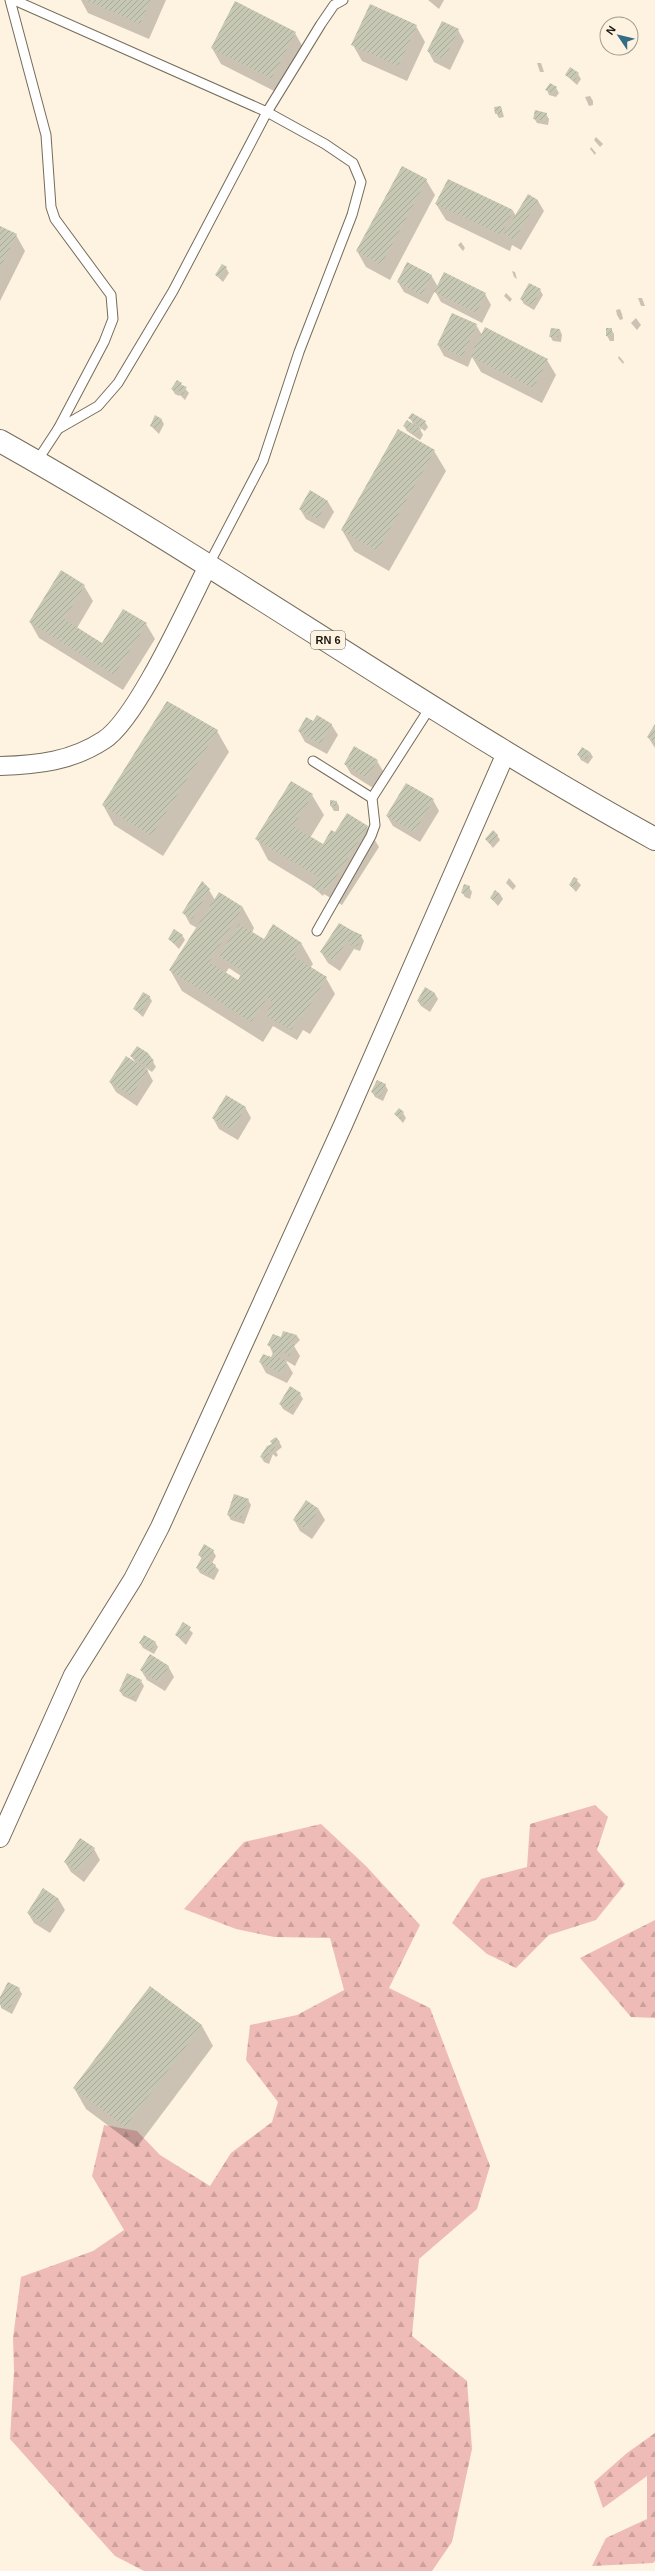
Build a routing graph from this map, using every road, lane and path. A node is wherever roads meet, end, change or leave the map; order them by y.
1 (10, 0) edge
2 (14, 0) edge
3 (343, 0) edge
4 (267, 112) junction
5 (58, 429) junction
6 (0, 440) edge
7 (37, 462) junction
8 (208, 566) junction
9 (432, 704) junction
10 (506, 753) junction
11 (313, 761) dead end
12 (0, 766) edge
13 (372, 798) junction
14 (655, 839) edge
15 (317, 931) dead end
16 (0, 1838) edge

1 - 5 lane
2 - 4 lane
3 - 4 lane
4 - 5 lane
4 - 8 lane
5 - 7 lane
6 - 7 main road, RN 6
7 - 8 main road, RN 6
8 - 9 main road, RN 6
8 - 12 street
9 - 10 main road, RN 6
9 - 13 lane
10 - 14 main road, RN 6
10 - 16 street
11 - 13 lane
13 - 15 lane

